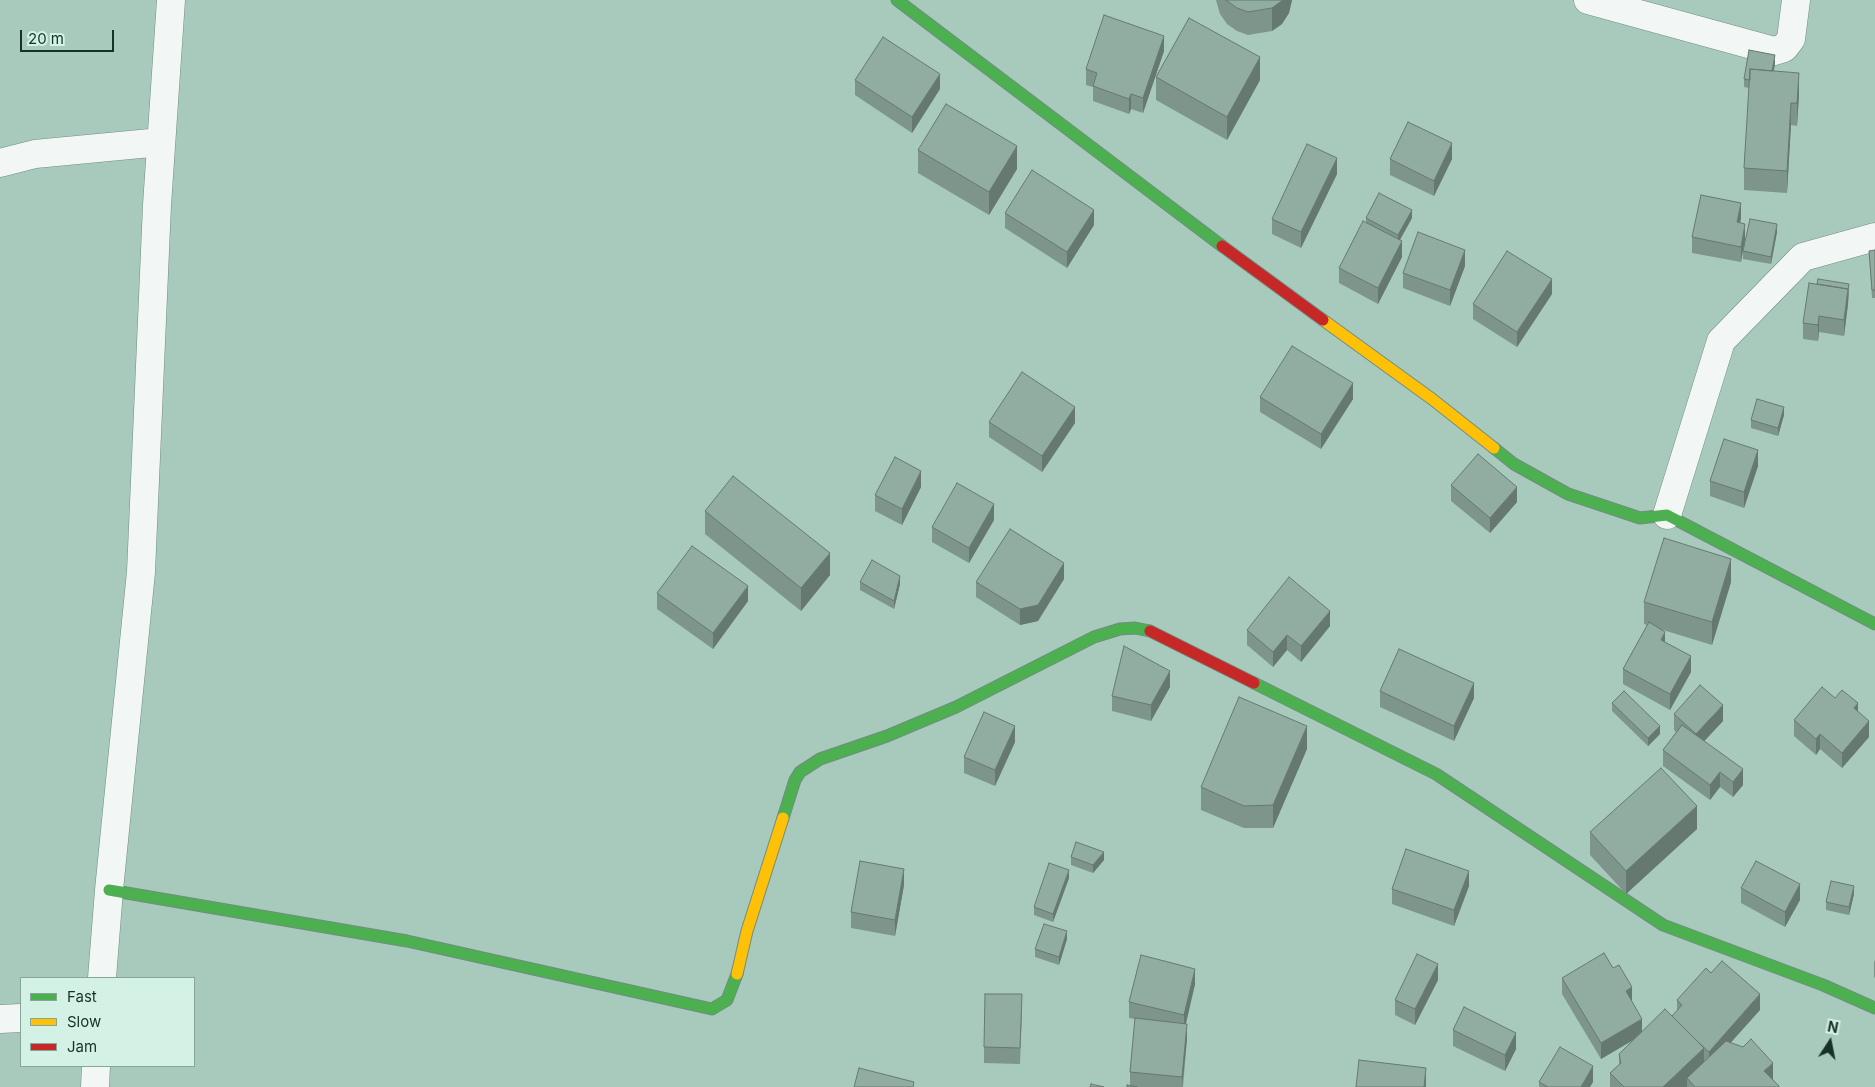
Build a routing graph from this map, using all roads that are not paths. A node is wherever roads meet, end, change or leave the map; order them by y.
1 (171, 0) edge
2 (1588, 0) edge
3 (1796, 0) edge
4 (900, 1) edge
5 (161, 142) junction
6 (0, 163) edge
7 (1875, 237) edge
8 (1667, 515) junction
9 (1875, 624) edge
10 (109, 890) junction
11 (102, 977) edge
12 (1875, 1008) edge
13 (20, 1018) edge
14 (0, 1019) edge
15 (96, 1067) edge
16 (95, 1087) edge

1 - 5 street
2 - 3 street
4 - 8 street
5 - 6 street
5 - 10 street
7 - 8 street
8 - 9 street
10 - 11 street
10 - 12 street
13 - 14 street
15 - 16 street

